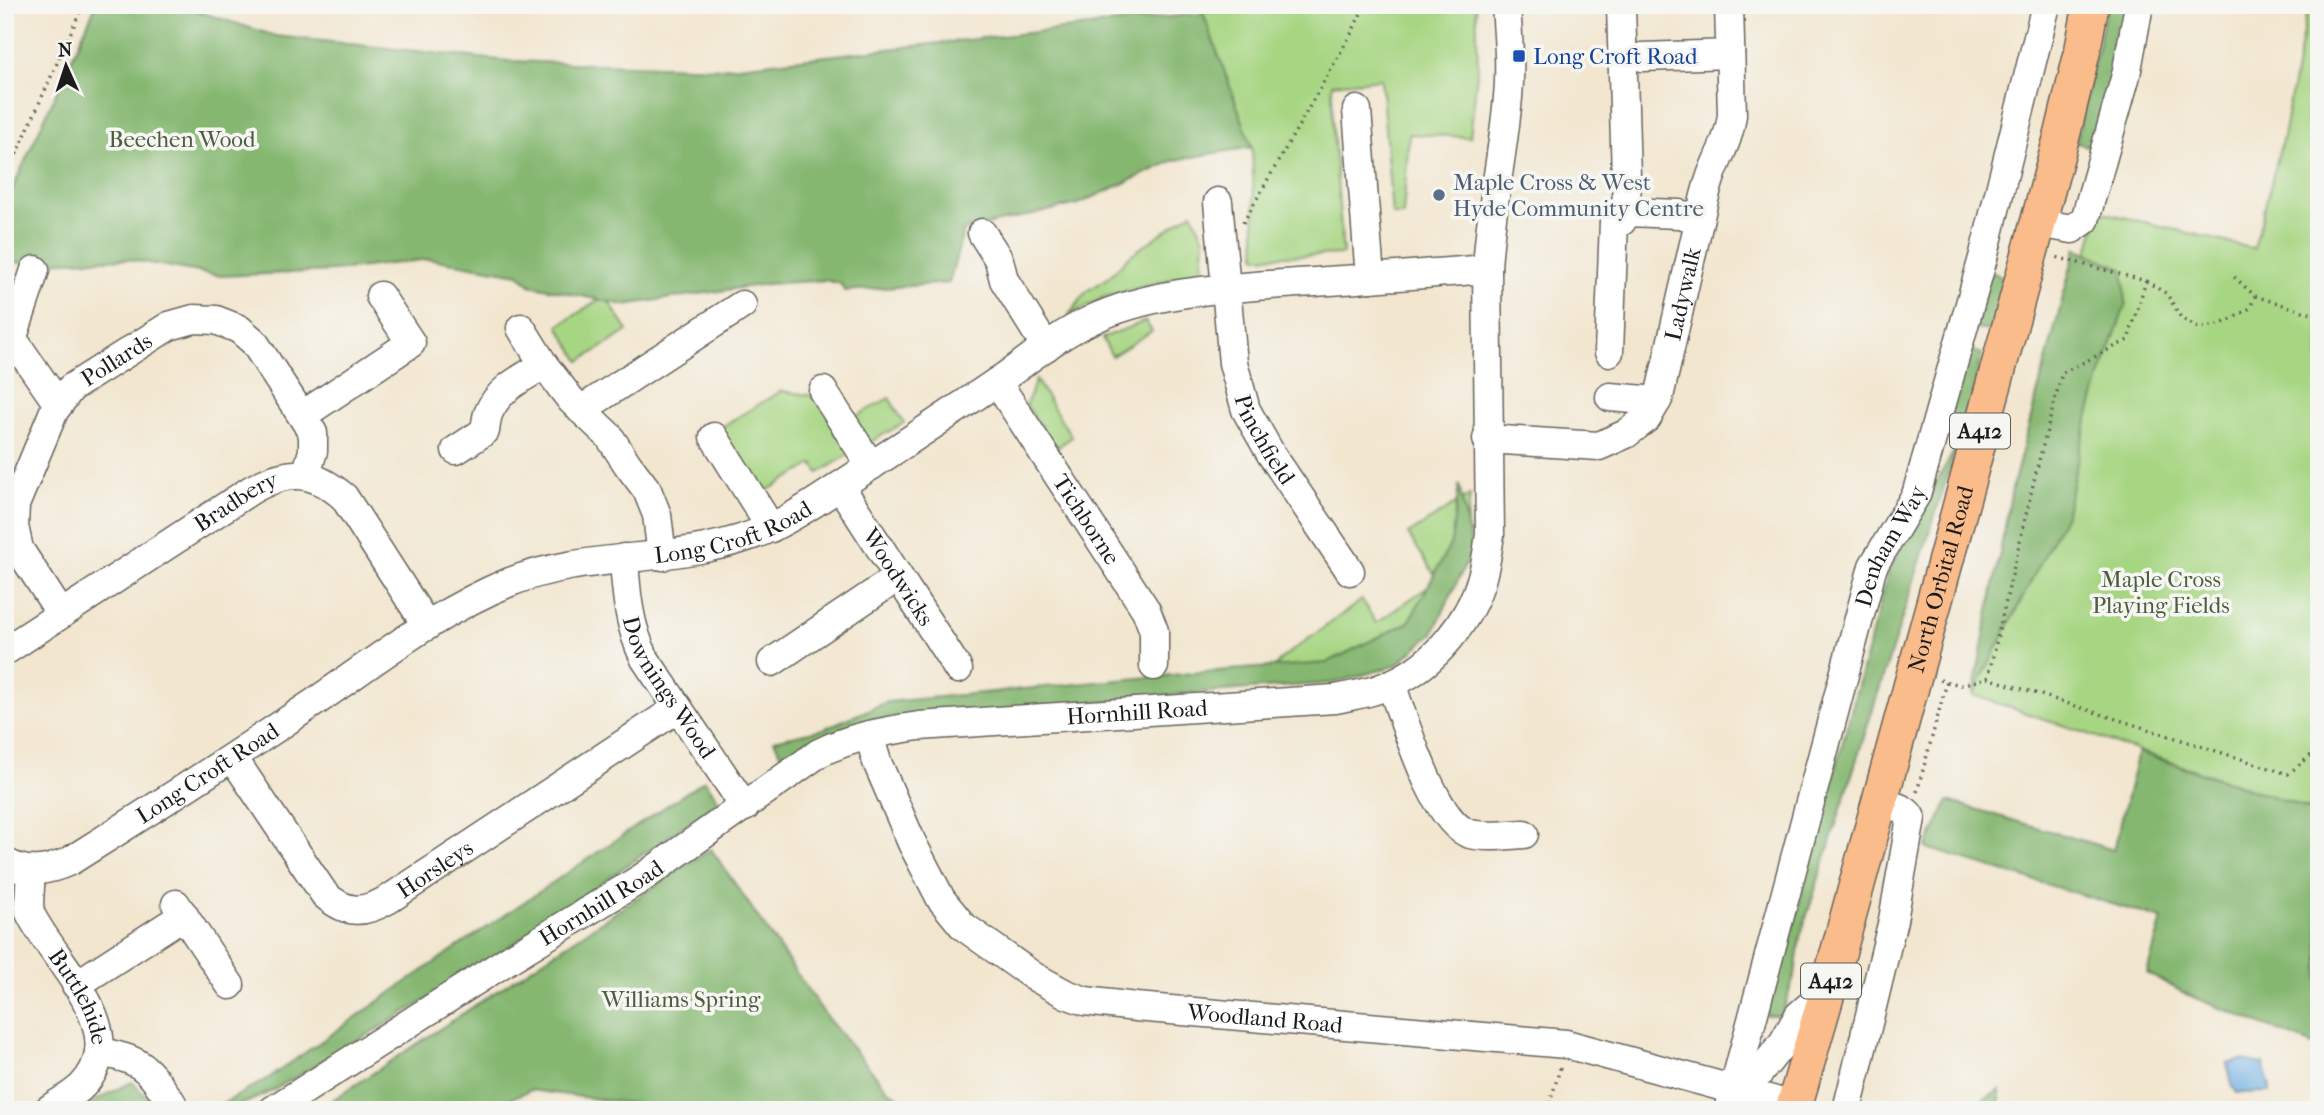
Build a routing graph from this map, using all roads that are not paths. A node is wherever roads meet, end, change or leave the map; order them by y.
1 (1506, 5) edge
2 (1621, 5) edge
3 (1729, 5) edge
4 (2046, 5) edge
5 (2091, 5) edge
6 (2139, 5) edge
7 (1730, 54) junction
8 (1642, 57) dead end
9 (1357, 110) dead end
10 (1218, 202) dead end
11 (1627, 212) junction
12 (1699, 219) junction
13 (982, 233) dead end
14 (2031, 248) junction
15 (1983, 258) junction
16 (1487, 269) junction
17 (35, 270) dead end
18 (1370, 278) junction
19 (1227, 288) junction
20 (380, 296) dead end
21 (742, 305) dead end
22 (521, 328) dead end
23 (8, 342) edge
24 (1046, 347) junction
25 (1609, 352) dead end
26 (544, 365) junction
27 (997, 382) junction
28 (823, 391) dead end
29 (1610, 397) dead end
30 (1657, 401) junction
31 (58, 404) junction
32 (581, 410) junction
33 (303, 415) junction
34 (715, 437) dead end
35 (1488, 439) junction
36 (456, 450) dead end
37 (871, 466) junction
38 (306, 475) junction
39 (840, 486) junction
40 (771, 528) junction
41 (662, 556) junction
42 (624, 558) junction
43 (1350, 571) dead end
44 (898, 577) junction
45 (61, 614) junction
46 (427, 625) junction
47 (5, 652) edge
48 (772, 662) dead end
49 (1154, 666) dead end
50 (958, 668) dead end
51 (1391, 684) junction
52 (678, 708) junction
53 (869, 734) junction
54 (233, 758) junction
55 (1880, 802) junction
56 (745, 807) junction
57 (1524, 834) dead end
58 (18, 866) edge
59 (76, 985) junction
60 (230, 985) dead end
61 (1828, 990) junction
62 (99, 1052) junction
63 (1731, 1099) edge
64 (172, 1104) dead end
65 (1794, 1108) edge
66 (48, 1110) edge
67 (274, 1110) edge
68 (1847, 1110) edge

1 - 16 street, Hornhill Road
2 - 11 street
3 - 7 street, Ladywalk
4 - 15 street, Denham Way
5 - 14 main road, North Orbital Road / A412
6 - 14 street
7 - 8 street
7 - 12 street, Ladywalk
9 - 18 street
10 - 19 street, Pinchfield
11 - 12 street
11 - 25 street
12 - 30 street, Ladywalk
13 - 24 street
14 - 15 street
14 - 55 main road, North Orbital Road / A412
15 - 63 street, Denham Way
16 - 18 street, Long Croft Road
16 - 35 street, Hornhill Road
17 - 23 street
18 - 19 street, Long Croft Road
19 - 24 street, Long Croft Road
19 - 43 street, Pinchfield
20 - 33 street
21 - 32 street
22 - 26 street
23 - 31 street
24 - 27 street, Long Croft Road
26 - 32 street
26 - 36 street
27 - 37 street, Long Croft Road
27 - 49 street, Tichborne
28 - 37 street
29 - 30 street
30 - 35 street, Ladywalk
31 - 33 street, Pollards
31 - 45 street, Pollards
32 - 41 street
33 - 38 street, Pollards
34 - 40 street
35 - 51 street, Hornhill Road
37 - 39 street, Long Croft Road
38 - 45 street, Bradbery
38 - 46 street, Bradbery
39 - 40 street, Long Croft Road
39 - 44 street, Woodwicks
40 - 41 street, Long Croft Road
41 - 42 street, Long Croft Road
42 - 46 street, Long Croft Road
42 - 52 street, Downings Wood
44 - 48 street
44 - 50 street, Woodwicks
45 - 47 street, Bradbery
46 - 54 street, Long Croft Road
51 - 53 street, Hornhill Road
51 - 57 street
52 - 54 street, Horsleys
52 - 56 street, Downings Wood
53 - 56 street, Hornhill Road
53 - 63 street, Woodland Road
54 - 58 street, Long Croft Road
55 - 61 main road, North Orbital Road / A412
55 - 68 street
56 - 67 street, Hornhill Road
58 - 59 street, Buttlehide
59 - 60 street
59 - 62 street, Buttlehide
61 - 63 street
61 - 65 main road, North Orbital Road / A412
62 - 64 street
62 - 66 street, Buttlehide
63 - 65 street, Woodland Road

